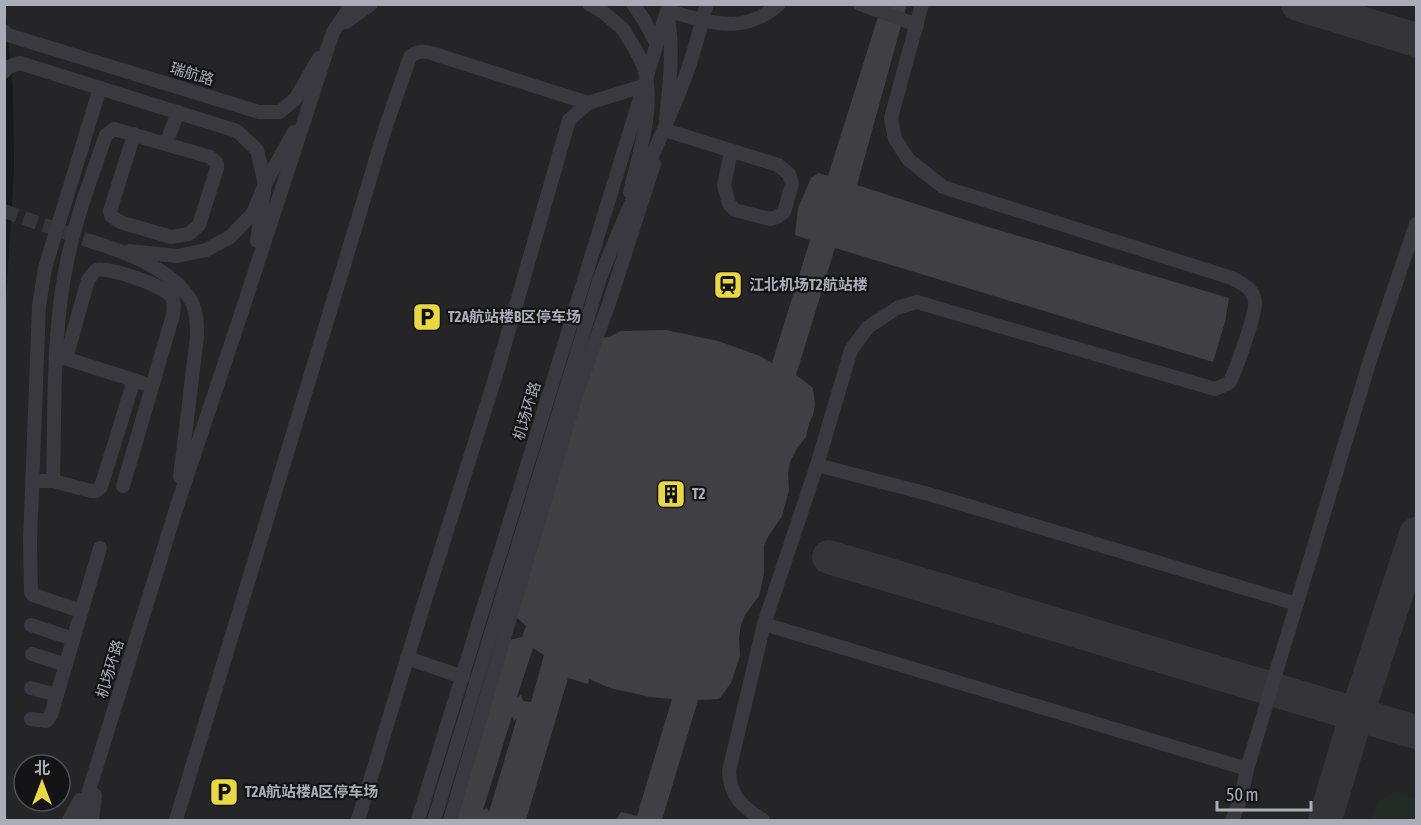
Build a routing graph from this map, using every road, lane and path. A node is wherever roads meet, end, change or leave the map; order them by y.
1 (352, 4) edge
2 (371, 4) edge
3 (589, 4) edge
4 (633, 4) edge
5 (707, 4) edge
6 (779, 4) edge
7 (860, 4) edge
8 (917, 6) edge
9 (668, 8) edge
10 (917, 25) junction
11 (4, 31) edge
12 (333, 32) junction
13 (656, 44) junction
14 (4, 72) edge
15 (643, 86) junction
16 (100, 88) junction
17 (310, 103) junction
18 (588, 103) junction
19 (178, 112) junction
20 (665, 130) junction
21 (134, 134) junction
22 (166, 144) junction
23 (731, 152) junction
24 (265, 184) junction
25 (625, 215) junction
26 (1416, 224) edge
27 (90, 241) tunnel mouth
28 (121, 251) junction
29 (253, 274) junction
30 (61, 357) junction
31 (134, 380) junction
32 (153, 386) junction
33 (817, 465) junction
34 (32, 481) junction
35 (53, 481) junction
36 (123, 486) dead end
37 (177, 506) junction
38 (100, 548) dead end
39 (1298, 604) junction
40 (81, 611) junction
41 (764, 624) junction
42 (31, 625) dead end
43 (73, 639) junction
44 (32, 654) dead end
45 (407, 658) junction
46 (66, 665) junction
47 (463, 677) junction
48 (31, 688) dead end
49 (57, 695) junction
50 (31, 719) dead end
51 (98, 766) junction
52 (1247, 768) junction
53 (69, 820) edge
54 (80, 820) edge
55 (92, 820) edge
56 (176, 820) edge
57 (358, 820) edge
58 (418, 820) edge
59 (434, 820) edge
60 (450, 820) edge
61 (763, 820) edge
62 (1232, 820) edge

1 - 12 street, 机场环路
2 - 12 street
3 - 25 street, bridge
4 - 13 street
5 - 25 street, bridge
6 - 9 street
7 - 10 street
8 - 10 street
9 - 13 street, 机场环路
9 - 20 street
10 - 33 street
11 - 12 street, 瑞航路
12 - 17 street, 机场环路
13 - 15 street, 机场环路
14 - 16 street
15 - 18 street
15 - 47 street, 机场环路
16 - 19 street
16 - 34 street
17 - 24 street
17 - 29 street, 机场环路
18 - 45 street
18 - 56 street
19 - 22 street
19 - 24 street
20 - 23 street
20 - 60 street
21 - 22 street
21 - 22 street
21 - 30 street
23 - 23 street
24 - 28 street
24 - 29 street
25 - 59 street, 机场环路, bridge
26 - 39 street
27 - 28 street
28 - 37 street
29 - 37 street, 机场环路
30 - 31 street
30 - 32 street
30 - 35 street
31 - 32 street
31 - 35 street
32 - 36 street
33 - 39 street
33 - 41 street
34 - 35 street
34 - 40 street
37 - 51 street, 机场环路
38 - 40 street
39 - 52 street
40 - 43 street
41 - 52 street
41 - 61 street
42 - 43 street
43 - 46 street
44 - 46 street
45 - 47 street
45 - 57 street
46 - 49 street
47 - 58 street, 机场环路
48 - 49 street
49 - 50 street
51 - 53 street, 机场环路
51 - 54 street, 机场环路
51 - 55 street
52 - 62 street

